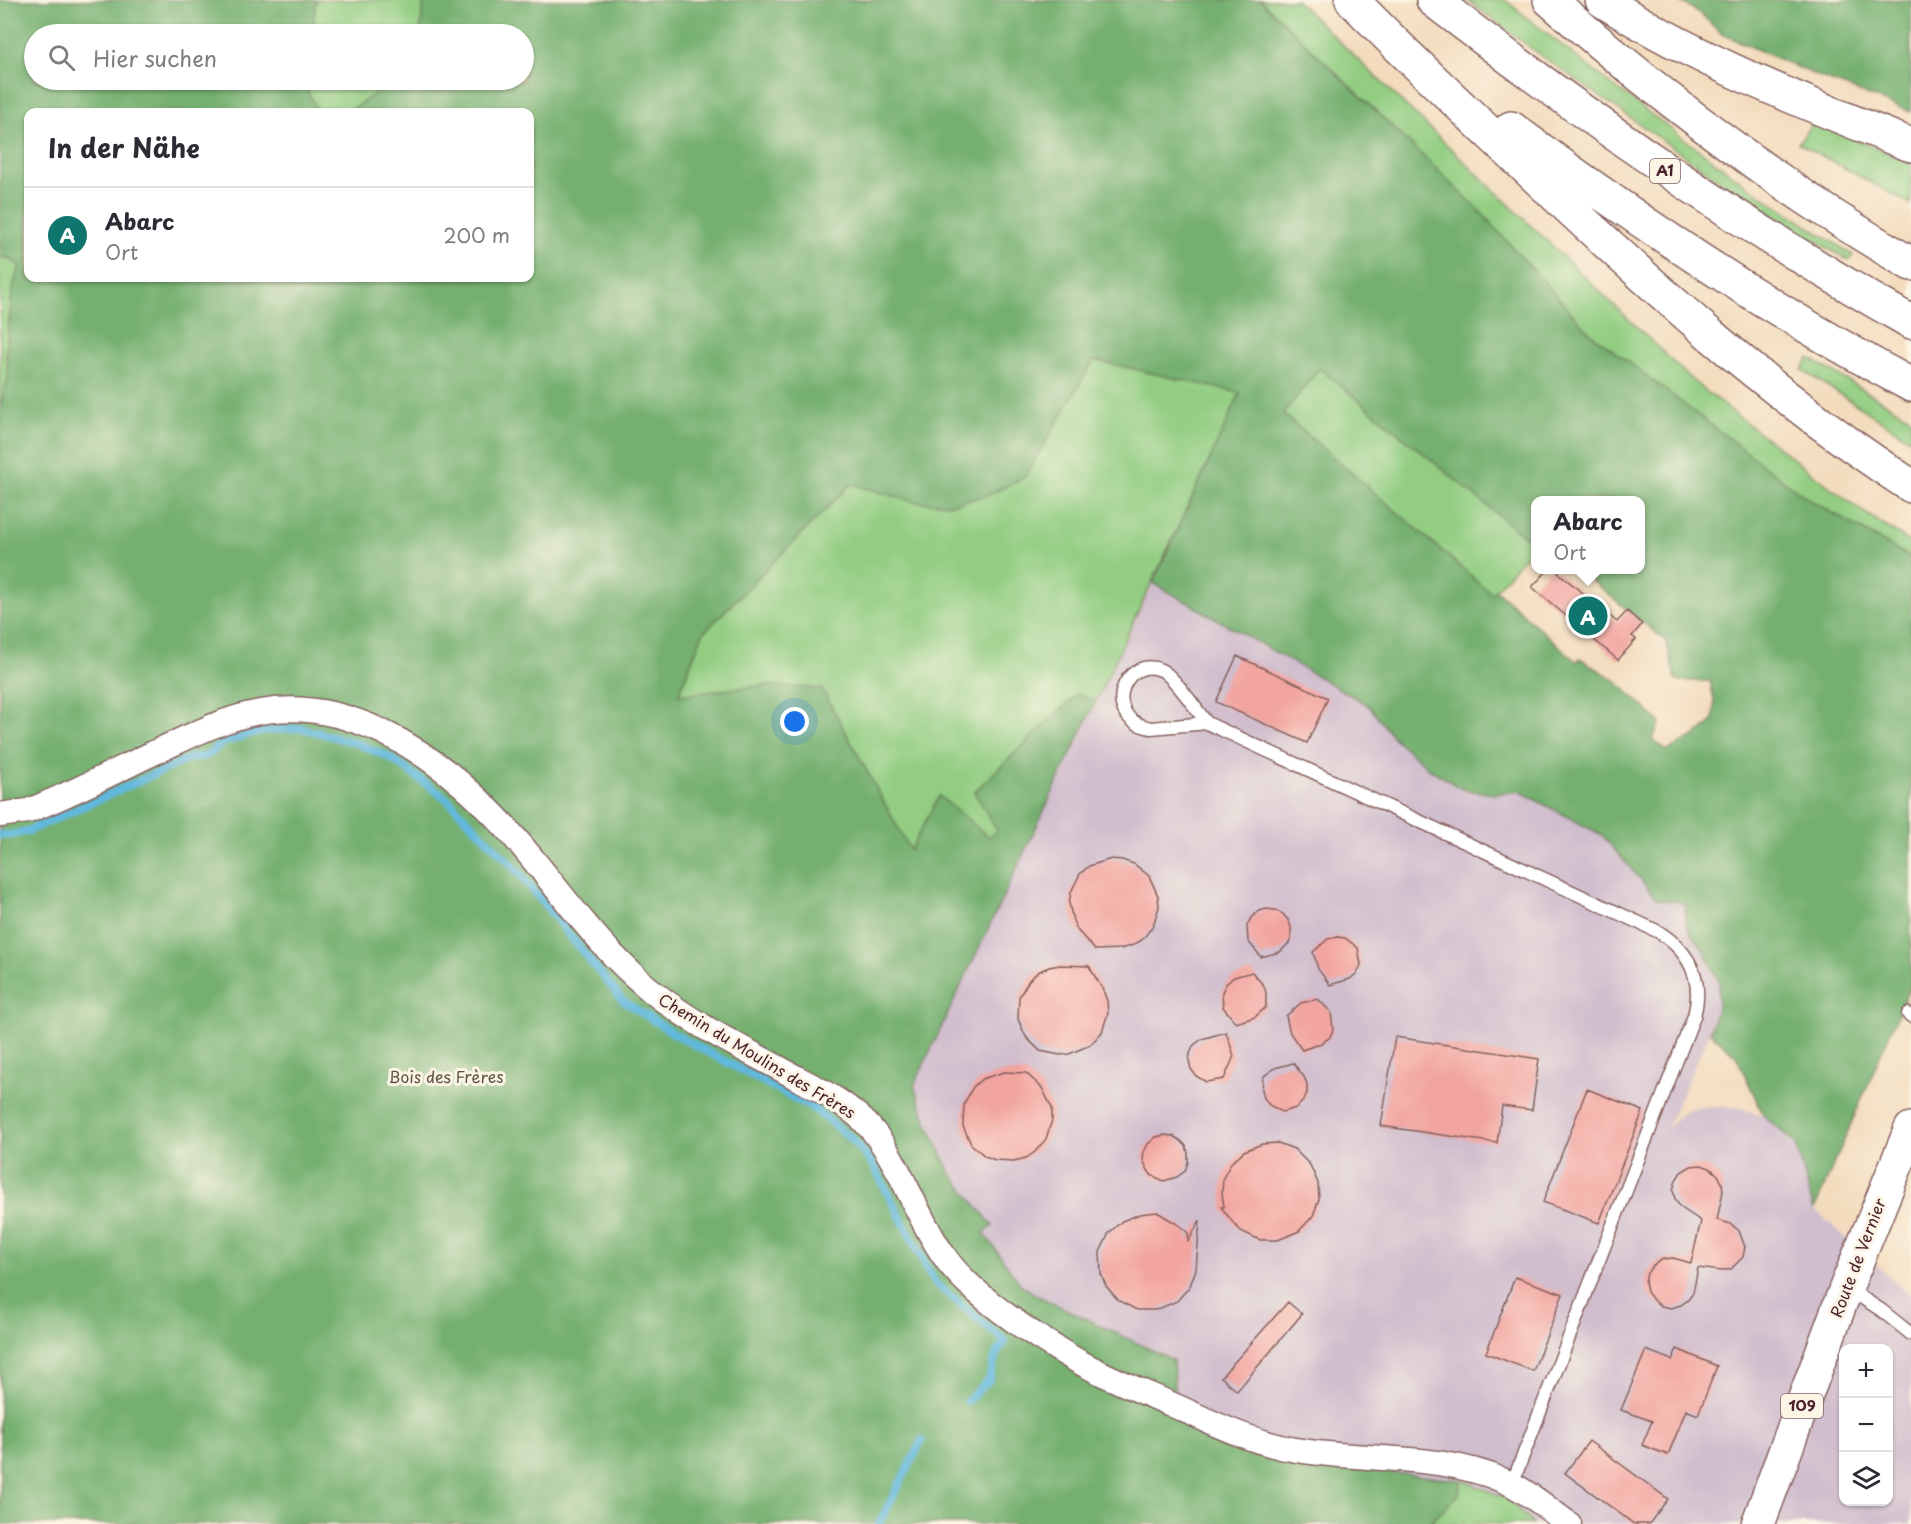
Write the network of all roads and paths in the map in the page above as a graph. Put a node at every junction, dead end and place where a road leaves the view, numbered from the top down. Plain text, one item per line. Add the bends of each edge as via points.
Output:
1 (1352, 0) edge
2 (1433, 0) edge
3 (1550, 0) edge
4 (1602, 0) edge
5 (1385, 33) junction
6 (1911, 145) edge
7 (1911, 264) edge
8 (1911, 322) edge
9 (1911, 386) edge
10 (1911, 486) edge
11 (1207, 723) junction
12 (0, 815) edge
13 (1911, 1129) edge
14 (1846, 1288) junction
15 (1911, 1334) edge
16 (1512, 1484) junction
17 (1569, 1524) edge
18 (1758, 1524) edge

1 - 5 main road
2 - 8 main road, A1 via 1663,169 1787,250
3 - 7 main road via 1726,143
4 - 6 main road via 1758,83
5 - 9 main road via 1656,233 1773,308
5 - 10 main road via 1701,328 1813,418
11 - 11 lane via 1161,670 1148,667 1136,671 1125,682 1121,696 1123,711 1142,726
11 - 16 lane via 1659,932 1680,948 1689,962 1698,990 1694,1016
12 - 16 street, Chemin du Moulins des Frères via 28,811 207,729 260,712 308,710 367,724 413,749 486,806 587,928 651,991 704,1026 850,1108 874,1132 931,1236 959,1276 1066,1354 1151,1396 1267,1444 1298,1451 1433,1461 1485,1473
13 - 14 main road, Route de Vernier / 109
14 - 15 lane
14 - 18 main road, Route de Vernier / 109
16 - 17 street, Chemin du Moulins des Frères

